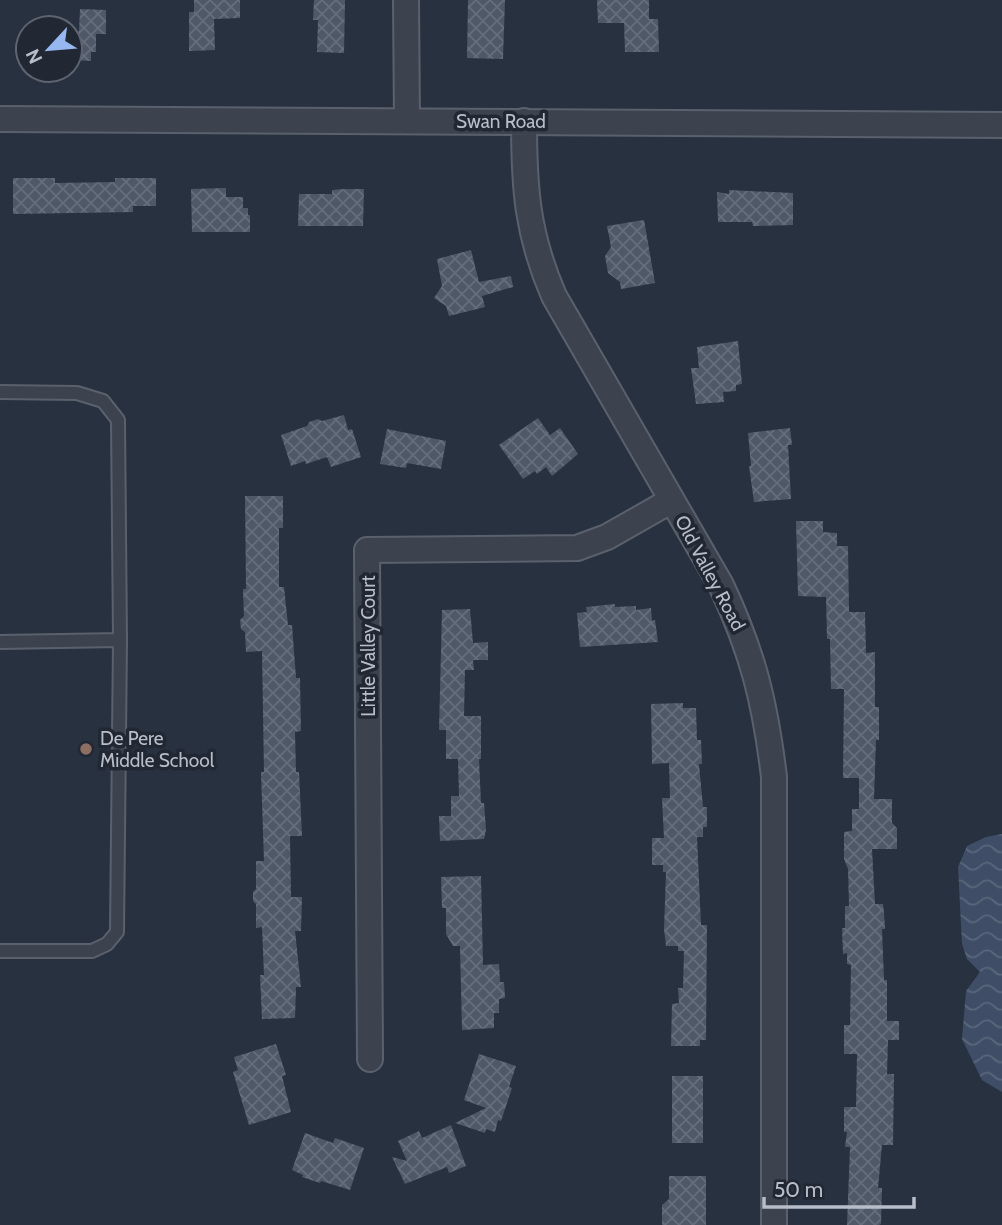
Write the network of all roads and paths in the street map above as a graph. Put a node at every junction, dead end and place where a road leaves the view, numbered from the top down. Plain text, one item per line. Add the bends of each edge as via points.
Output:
1 (406, 0) edge
2 (0, 119) edge
3 (407, 121) junction
4 (524, 121) junction
5 (1002, 125) edge
6 (0, 393) edge
7 (672, 500) junction
8 (120, 640) junction
9 (0, 642) edge
10 (0, 951) edge
11 (370, 1059) dead end
12 (774, 1225) edge

1 - 3 street
2 - 3 street, Swan Road
3 - 4 street, Swan Road
4 - 5 street, Swan Road
4 - 7 street, Old Valley Road via 526,196 542,267 554,296
6 - 8 lane via 77,393 103,401 118,420
7 - 11 street, Little Valley Court via 607,537 577,548 367,550
7 - 12 street, Old Valley Road via 741,629 768,721 774,777
8 - 9 lane
8 - 10 lane via 117,932 107,944 92,951

